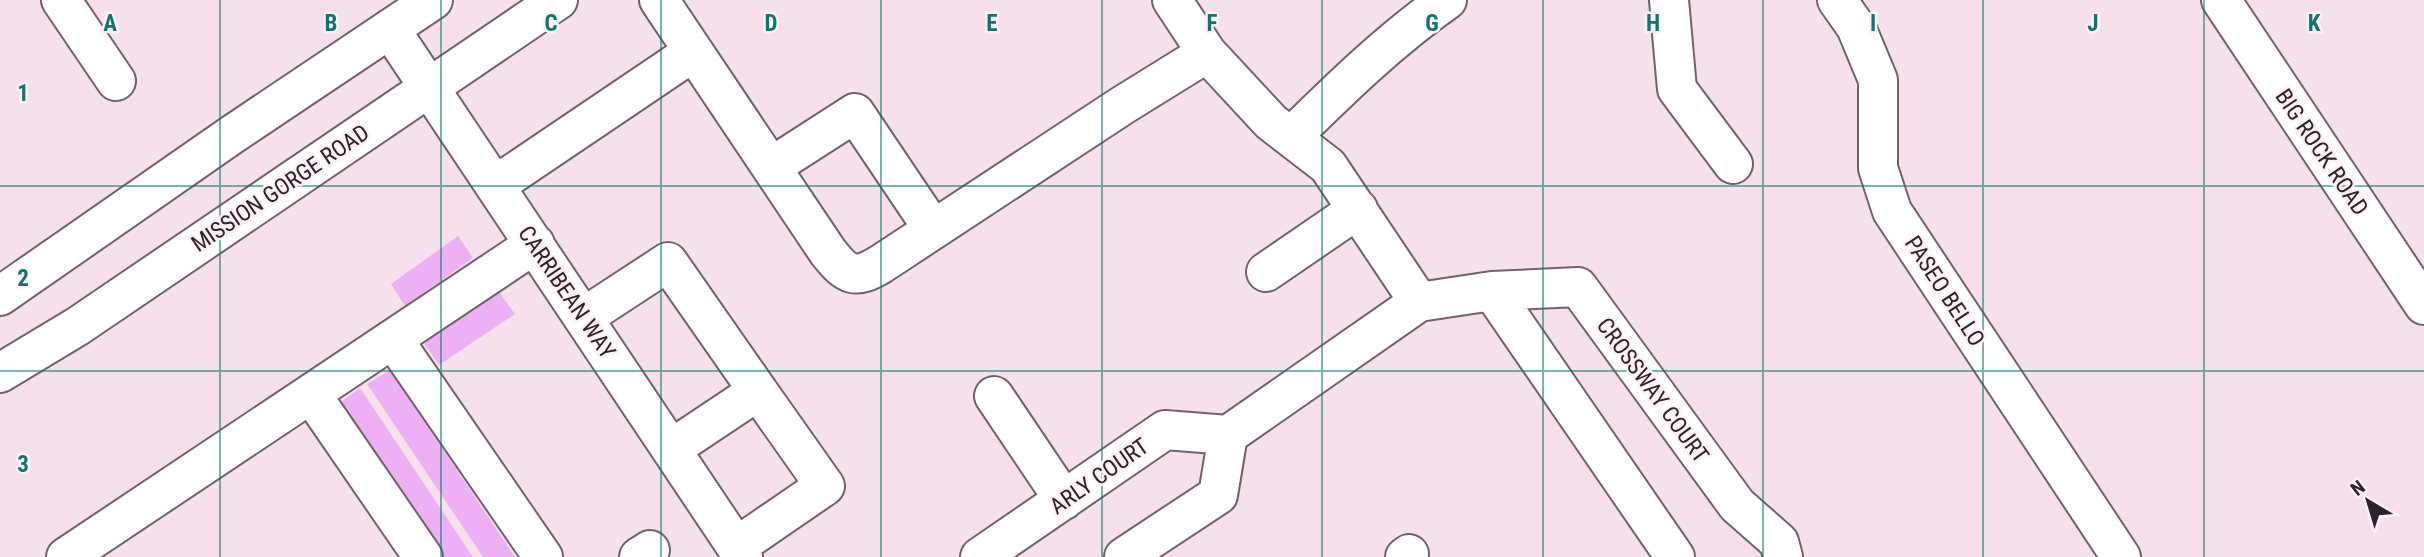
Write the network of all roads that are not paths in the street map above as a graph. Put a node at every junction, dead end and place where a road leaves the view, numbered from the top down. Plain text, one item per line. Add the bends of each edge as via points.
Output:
1 (61, 0) edge
2 (433, 0) edge
3 (558, 0) edge
4 (659, 0) edge
5 (1172, 0) edge
6 (1447, 0) edge
7 (1670, 0) edge
8 (1836, 0) edge
9 (2221, 0) edge
10 (390, 29) junction
11 (694, 52) junction
12 (1207, 53) junction
13 (116, 80) dead end
14 (430, 86) junction
15 (1290, 137) junction
16 (1733, 164) dead end
17 (771, 167) junction
18 (496, 185) junction
19 (1358, 209) junction
20 (933, 229) junction
21 (535, 244) junction
22 (1266, 272) dead end
23 (1505, 291) junction
24 (0, 296) edge
25 (1419, 302) junction
26 (2424, 304) edge
27 (584, 317) junction
28 (393, 339) junction
29 (0, 373) edge
30 (758, 391) junction
31 (311, 394) junction
32 (994, 396) dead end
33 (1228, 435) junction
34 (671, 449) junction
35 (1064, 500) junction
36 (739, 552) edge
37 (66, 557) edge
38 (424, 557) edge
39 (543, 557) edge
40 (980, 557) edge
41 (1124, 557) edge
42 (1675, 557) edge
43 (1783, 557) edge
44 (2121, 557) edge

1 - 13 street
2 - 10 street
3 - 14 street, MISSION GORGE ROAD
4 - 11 street
5 - 12 street
6 - 15 street via 1362,68
7 - 16 street via 1677,89
8 - 44 street, PASEO BELLO via 1856,27 1878,80 1878,168 1892,211
9 - 26 street, BIG ROCK ROAD
10 - 14 street, CARRIBEAN WAY
10 - 24 street
11 - 17 street
11 - 18 street
12 - 15 street
12 - 20 street
14 - 18 street, CARRIBEAN WAY
14 - 29 street, MISSION GORGE ROAD via 78,326
15 - 19 street via 1328,166
17 - 20 street via 844,271 866,273
17 - 20 street via 855,113
18 - 21 street, CARRIBEAN WAY
19 - 22 street
19 - 25 street
21 - 27 street, CARRIBEAN WAY
21 - 28 street
23 - 25 street, CROSSWAY COURT
23 - 42 street
23 - 43 street, CROSSWAY COURT via 1578,287 1737,505 1779,542
25 - 33 street
27 - 30 street via 668,262
27 - 34 street, CARRIBEAN WAY
28 - 31 street
28 - 39 street
30 - 34 street
30 - 36 street via 825,486
31 - 37 street
31 - 38 street
32 - 35 street
33 - 35 street, ARLY COURT via 1165,430
33 - 41 street via 1217,495
34 - 36 street, CARRIBEAN WAY
35 - 40 street, ARLY COURT

